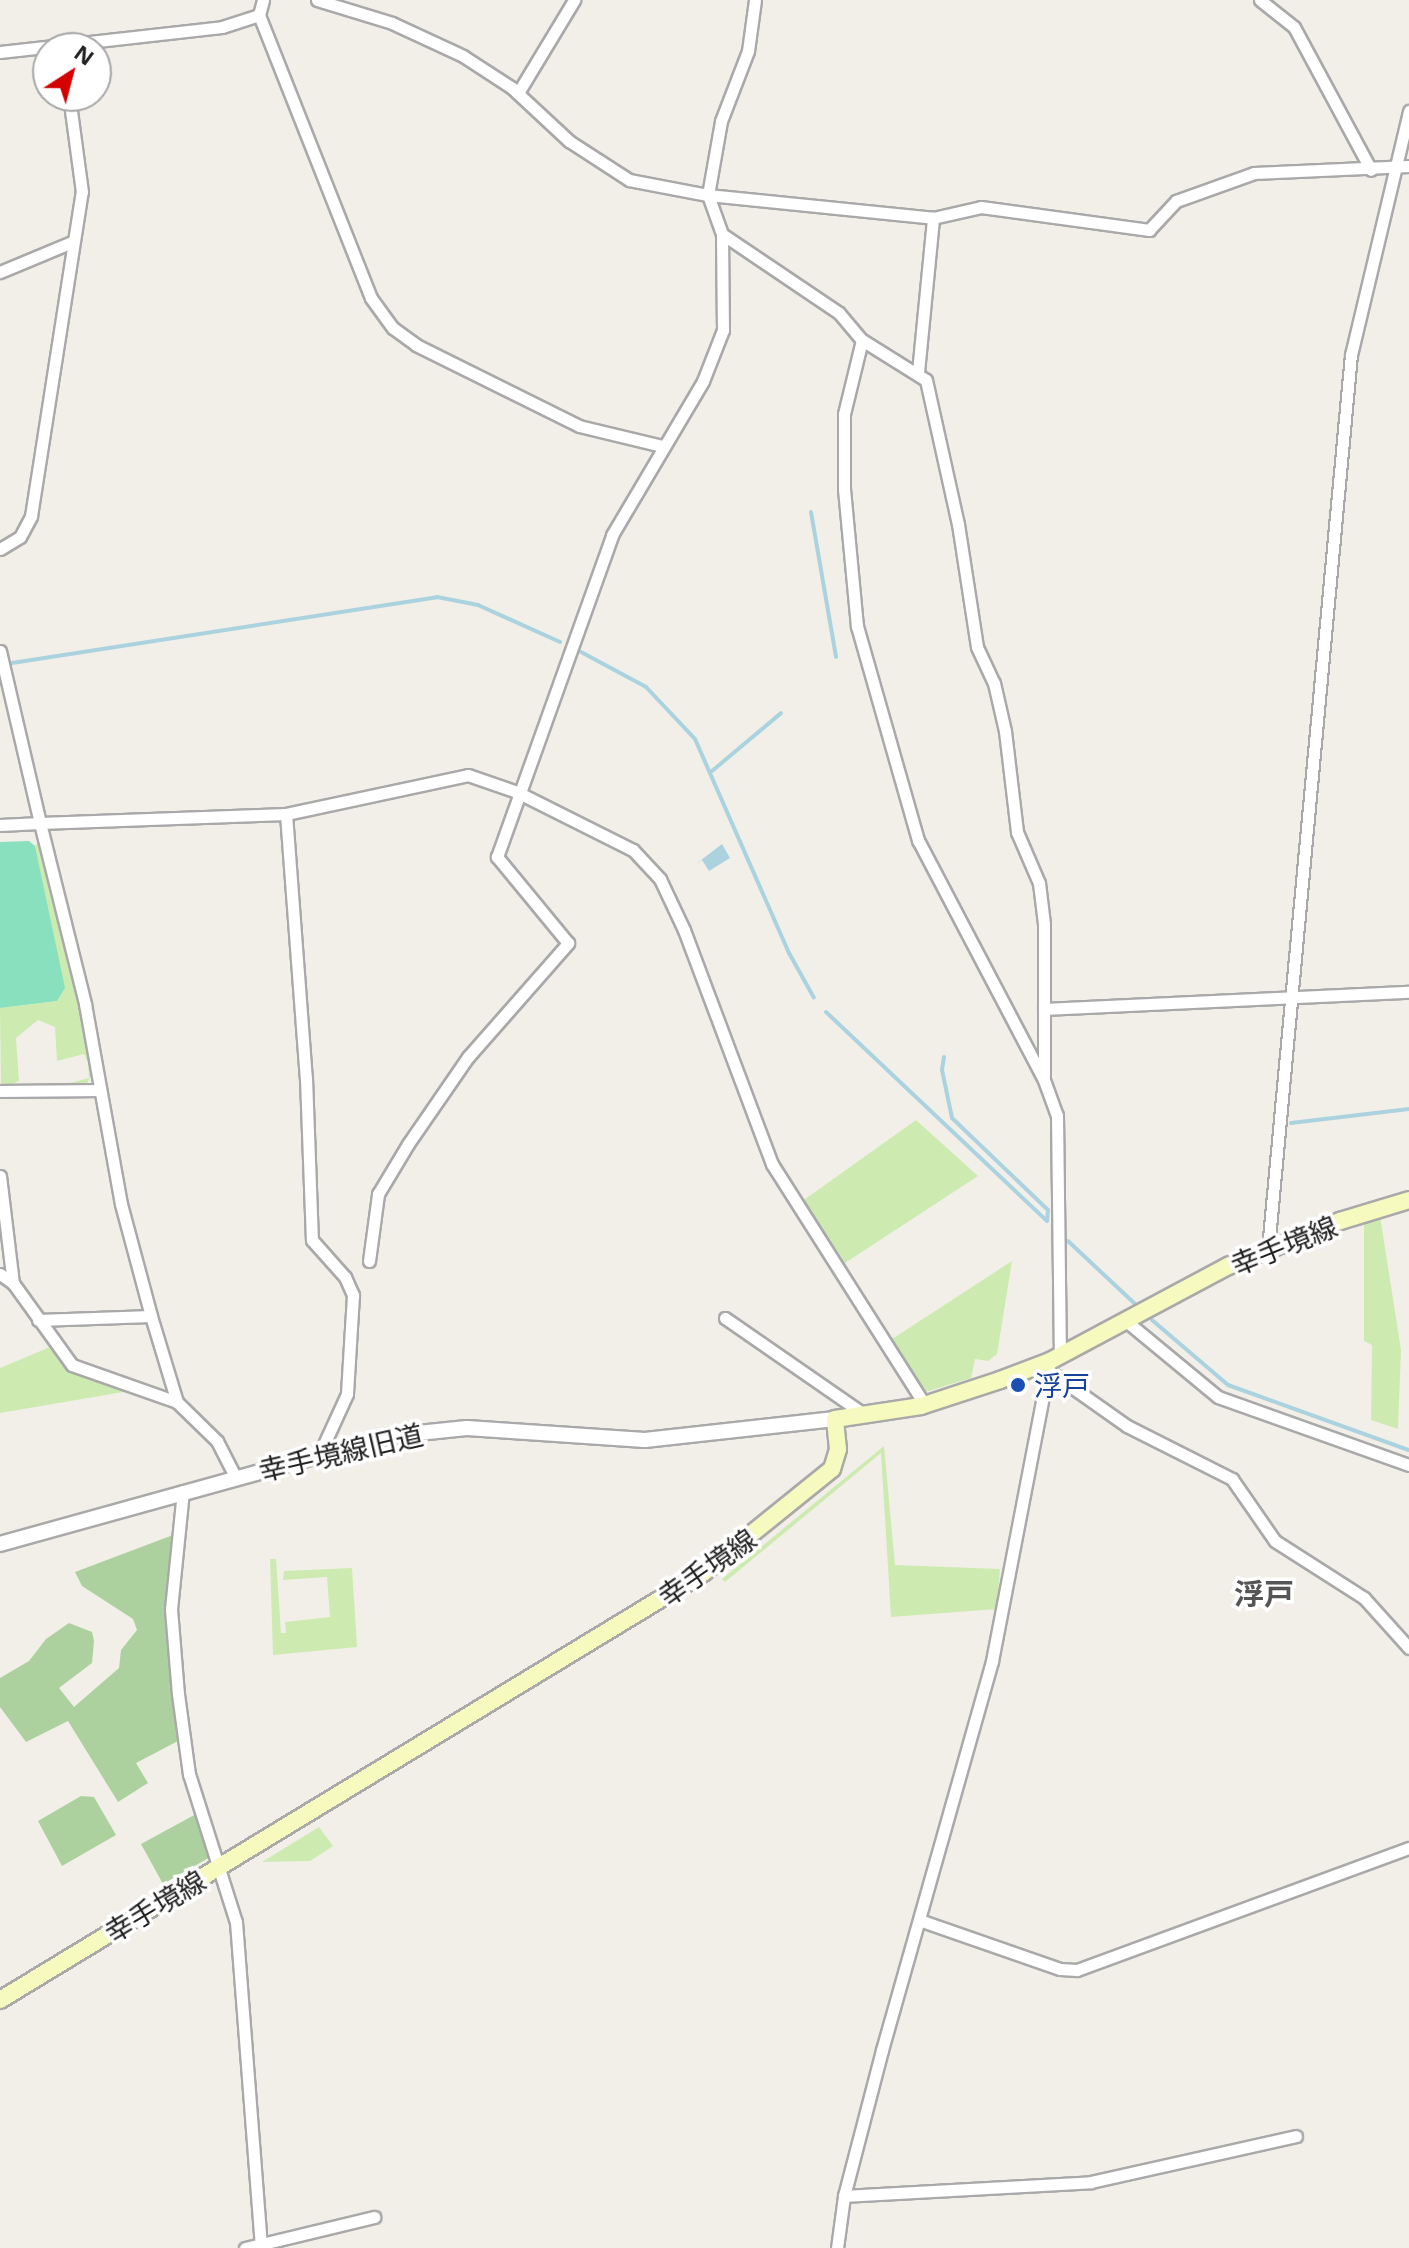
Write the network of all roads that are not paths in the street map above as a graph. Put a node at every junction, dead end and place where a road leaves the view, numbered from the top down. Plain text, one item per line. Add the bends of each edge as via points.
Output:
1 (263, 0) edge
2 (317, 0) edge
3 (574, 0) edge
4 (755, 0) edge
5 (1260, 0) edge
6 (259, 15) junction
7 (112, 40) edge
8 (32, 49) edge
9 (0, 52) edge
10 (518, 93) junction
11 (1409, 111) edge
12 (71, 112) edge
13 (1409, 166) edge
14 (1395, 167) junction
15 (1371, 170) junction
16 (708, 195) junction
17 (933, 218) junction
18 (722, 234) junction
19 (72, 242) junction
20 (0, 272) edge
21 (862, 340) junction
22 (918, 372) junction
23 (662, 446) junction
24 (0, 549) edge
25 (0, 651) edge
26 (517, 792) junction
27 (286, 814) junction
28 (40, 823) junction
29 (0, 825) edge
30 (1409, 992) edge
31 (1292, 998) junction
32 (1044, 1009) junction
33 (1044, 1080) junction
34 (98, 1090) junction
35 (0, 1091) edge
36 (0, 1176) edge
37 (1409, 1200) edge
38 (1268, 1249) junction
39 (369, 1261) dead end
40 (0, 1274) edge
41 (13, 1283) junction
42 (151, 1316) junction
43 (725, 1318) dead end
44 (38, 1320) junction
45 (1126, 1321) junction
46 (1053, 1363) junction
47 (177, 1402) junction
48 (925, 1405) junction
49 (865, 1415) junction
50 (835, 1419) junction
51 (320, 1453) junction
52 (1409, 1465) edge
53 (235, 1476) junction
54 (183, 1491) junction
55 (0, 1544) edge
56 (1409, 1648) edge
57 (1409, 1848) edge
58 (220, 1867) junction
59 (922, 1921) junction
60 (0, 2000) edge
61 (1296, 2136) dead end
62 (844, 2196) junction
63 (374, 2217) dead end
64 (261, 2244) junction
65 (245, 2248) edge
66 (837, 2248) edge

1 - 6 street
2 - 10 street via 392,23 463,56
3 - 10 street
4 - 16 street via 748,51 721,121
5 - 15 street via 1294,27
6 - 7 street via 222,27
6 - 23 street via 371,298 393,328 416,345 579,426
8 - 9 street
10 - 16 street via 569,141 629,180
11 - 14 street
12 - 19 street via 82,192
13 - 14 street
14 - 15 street
14 - 31 street via 1351,355
15 - 17 street via 1254,173 1176,201 1149,230 981,207
16 - 17 street
16 - 18 street
17 - 22 street
18 - 21 street via 839,313
18 - 23 street via 723,330 703,381
19 - 20 street
19 - 24 street via 31,516 20,537
21 - 22 street
21 - 33 street via 844,414 844,489 857,626 918,840
22 - 32 street via 926,380 958,524 977,647 994,683 1005,731 1017,832 1039,883
23 - 26 street via 612,535
25 - 28 street
26 - 27 street via 468,775
26 - 39 street via 497,857 568,943 468,1057 408,1144 378,1194
26 - 48 street via 633,850 660,879 772,1164
27 - 28 street
27 - 51 street via 312,1240 345,1277 353,1295 347,1394
28 - 29 street
28 - 34 street via 85,1004
30 - 31 street
31 - 32 street
31 - 38 street
32 - 33 street
33 - 46 street via 1057,1115
34 - 35 street
34 - 42 street
36 - 41 street
37 - 38 main road, 幸手境線
38 - 45 main road, 幸手境線
40 - 41 street
41 - 44 street
42 - 44 street
42 - 47 street
43 - 49 street
44 - 47 street via 72,1365
45 - 46 main road, 幸手境線
45 - 52 street via 1218,1397
46 - 48 main road, 幸手境線
46 - 56 street via 1127,1426 1232,1479 1275,1541 1364,1598
46 - 59 street via 992,1661
47 - 53 street via 217,1441
48 - 49 main road, 幸手境線
49 - 50 main road, 幸手境線
50 - 51 street, 幸手境線旧道 via 645,1440 467,1428 389,1436
50 - 58 main road, 幸手境線 via 838,1449 832,1469 742,1546
51 - 53 street, 幸手境線旧道
53 - 54 street, 幸手境線旧道
54 - 55 street, 幸手境線旧道
54 - 58 street via 171,1609 178,1694 189,1774
57 - 59 street via 1077,1970 1060,1969
58 - 60 main road, 幸手境線
58 - 64 street via 236,1922 245,1991
59 - 62 street
61 - 62 street via 1091,2182
62 - 66 street
63 - 64 street
64 - 65 street

